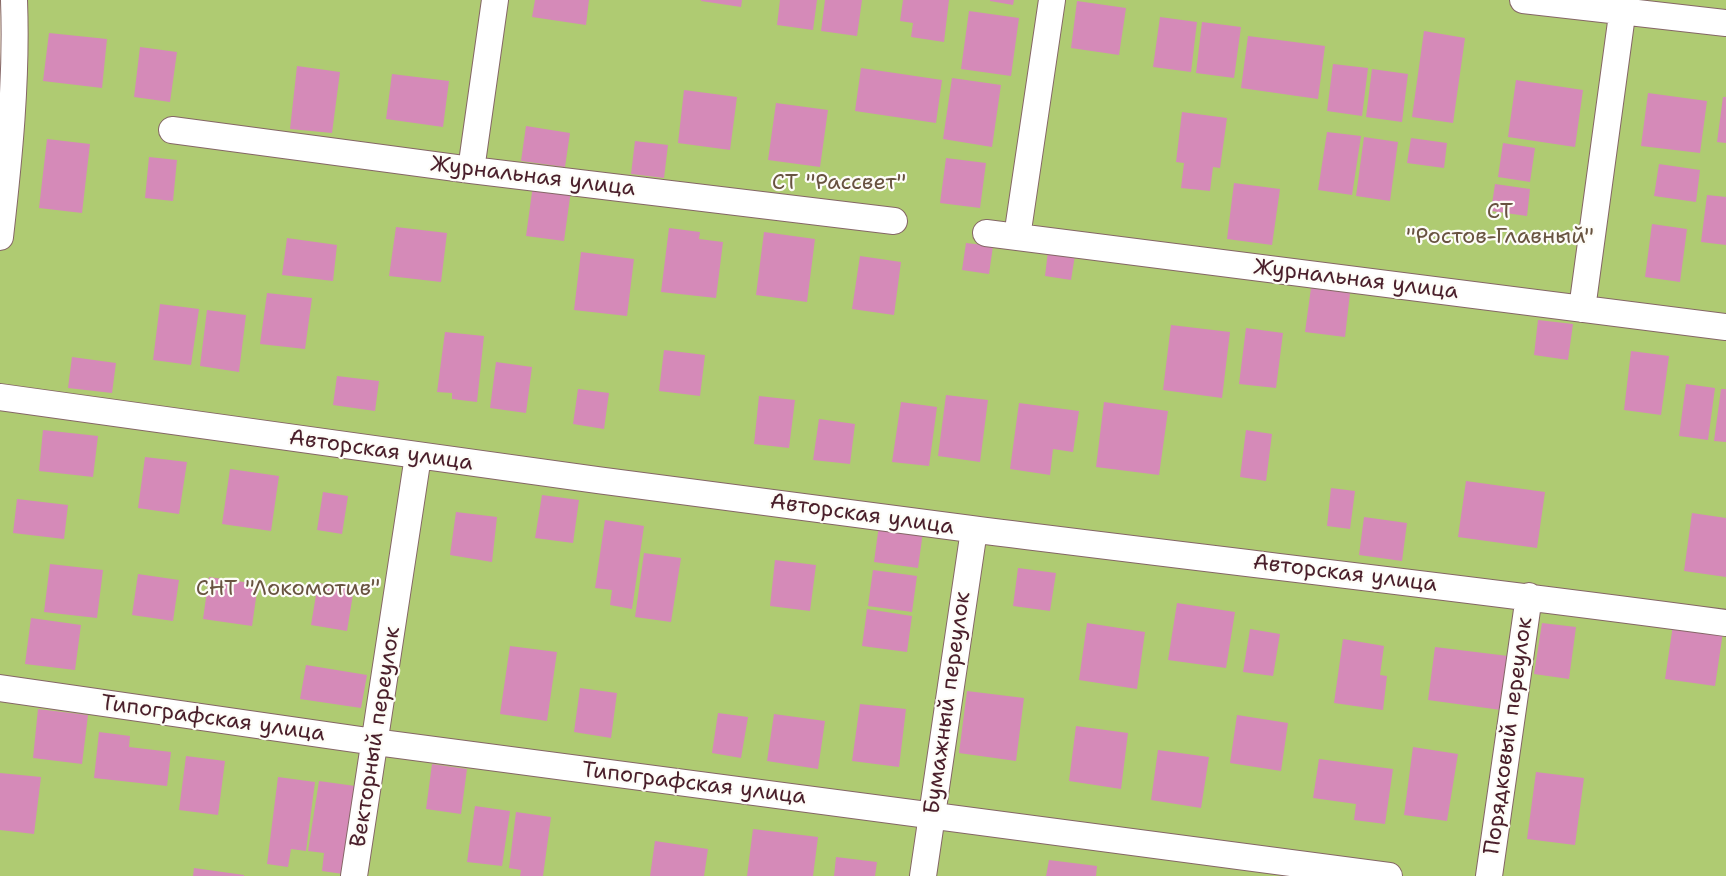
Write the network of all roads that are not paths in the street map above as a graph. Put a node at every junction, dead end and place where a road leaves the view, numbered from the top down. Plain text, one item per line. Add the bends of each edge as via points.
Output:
1 (14, 0) edge
2 (495, 0) edge
3 (1052, 0) edge
4 (1523, 0) edge
5 (1623, 5) edge
6 (1726, 23) edge
7 (172, 130) dead end
8 (471, 170) junction
9 (894, 220) dead end
10 (986, 233) dead end
11 (0, 237) edge
12 (1017, 237) junction
13 (1582, 309) junction
14 (1726, 327) edge
15 (0, 397) edge
16 (418, 456) junction
17 (974, 530) junction
18 (1529, 596) junction
19 (1726, 623) edge
20 (0, 688) edge
21 (375, 742) junction
22 (932, 815) junction
23 (354, 876) edge
24 (923, 876) edge
25 (1389, 876) edge
26 (1489, 876) edge

1 - 11 street via 13,103
2 - 8 street
3 - 12 street
4 - 5 street
5 - 6 street
5 - 13 street
7 - 8 street, Журнальная улица
8 - 9 street, Журнальная улица
10 - 12 street, Журнальная улица
12 - 13 street, Журнальная улица
13 - 14 street, Журнальная улица
15 - 16 street, Авторская улица
16 - 17 street, Авторская улица
16 - 21 street, Векторный переулок
17 - 18 street, Авторская улица
17 - 22 street, Бумажный переулок
18 - 19 street, Авторская улица
18 - 26 street, Порядковый переулок
20 - 21 street, Типографская улица
21 - 22 street, Типографская улица
21 - 23 street, Векторный переулок
22 - 24 street, Бумажный переулок
22 - 25 street, Типографская улица

